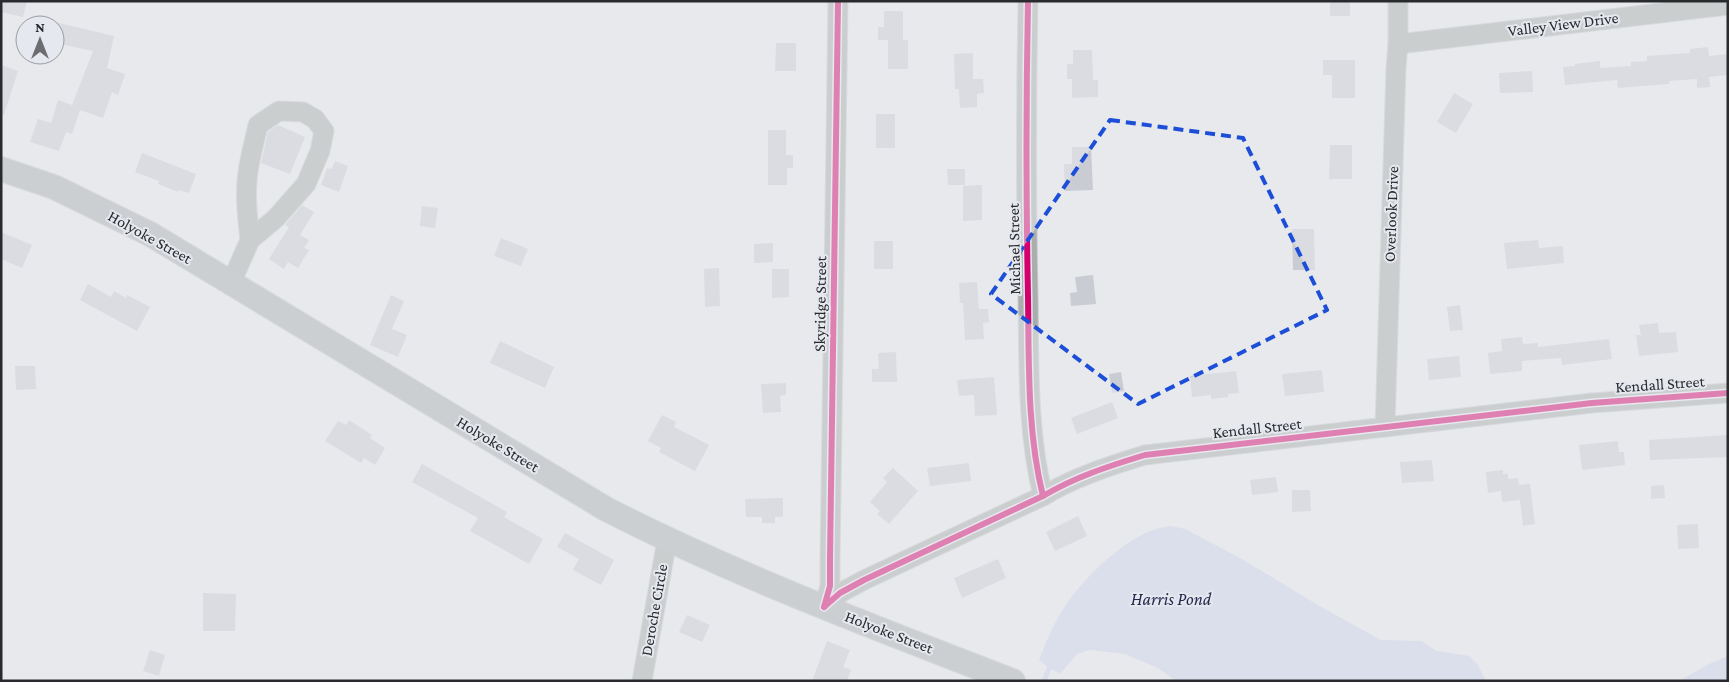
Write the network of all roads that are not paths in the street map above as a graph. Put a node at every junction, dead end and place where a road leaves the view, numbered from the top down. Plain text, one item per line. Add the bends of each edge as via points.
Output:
1 (838, 1) edge
2 (1028, 1) edge
3 (1398, 1) edge
4 (1728, 5) edge
5 (1398, 44) junction
6 (1, 170) edge
7 (250, 240) junction
8 (231, 283) junction
9 (1728, 393) edge
10 (1384, 427) junction
11 (1043, 496) junction
12 (667, 540) junction
13 (824, 608) junction
14 (642, 681) edge
15 (1013, 681) edge

1 - 13 street, Skyridge Street via 830,586
2 - 11 street, Michael Street via 1028,314 1035,460
3 - 5 street, Overlook Drive
4 - 5 street, Valley View Drive
5 - 10 street, Overlook Drive
6 - 8 main road, Holyoke Street via 54,187 142,230
7 - 7 street via 276,218 306,184 320,151 324,131 315,119 303,112 279,111 258,125 246,183
7 - 8 street
8 - 12 main road, Holyoke Street via 606,509
9 - 10 street, Kendall Street via 1592,402
10 - 11 street, Kendall Street via 1145,455 1068,481
11 - 13 street, Kendall Street via 840,592
12 - 13 main road, Holyoke Street
12 - 14 street, Deroche Circle
13 - 15 main road, Holyoke Street

